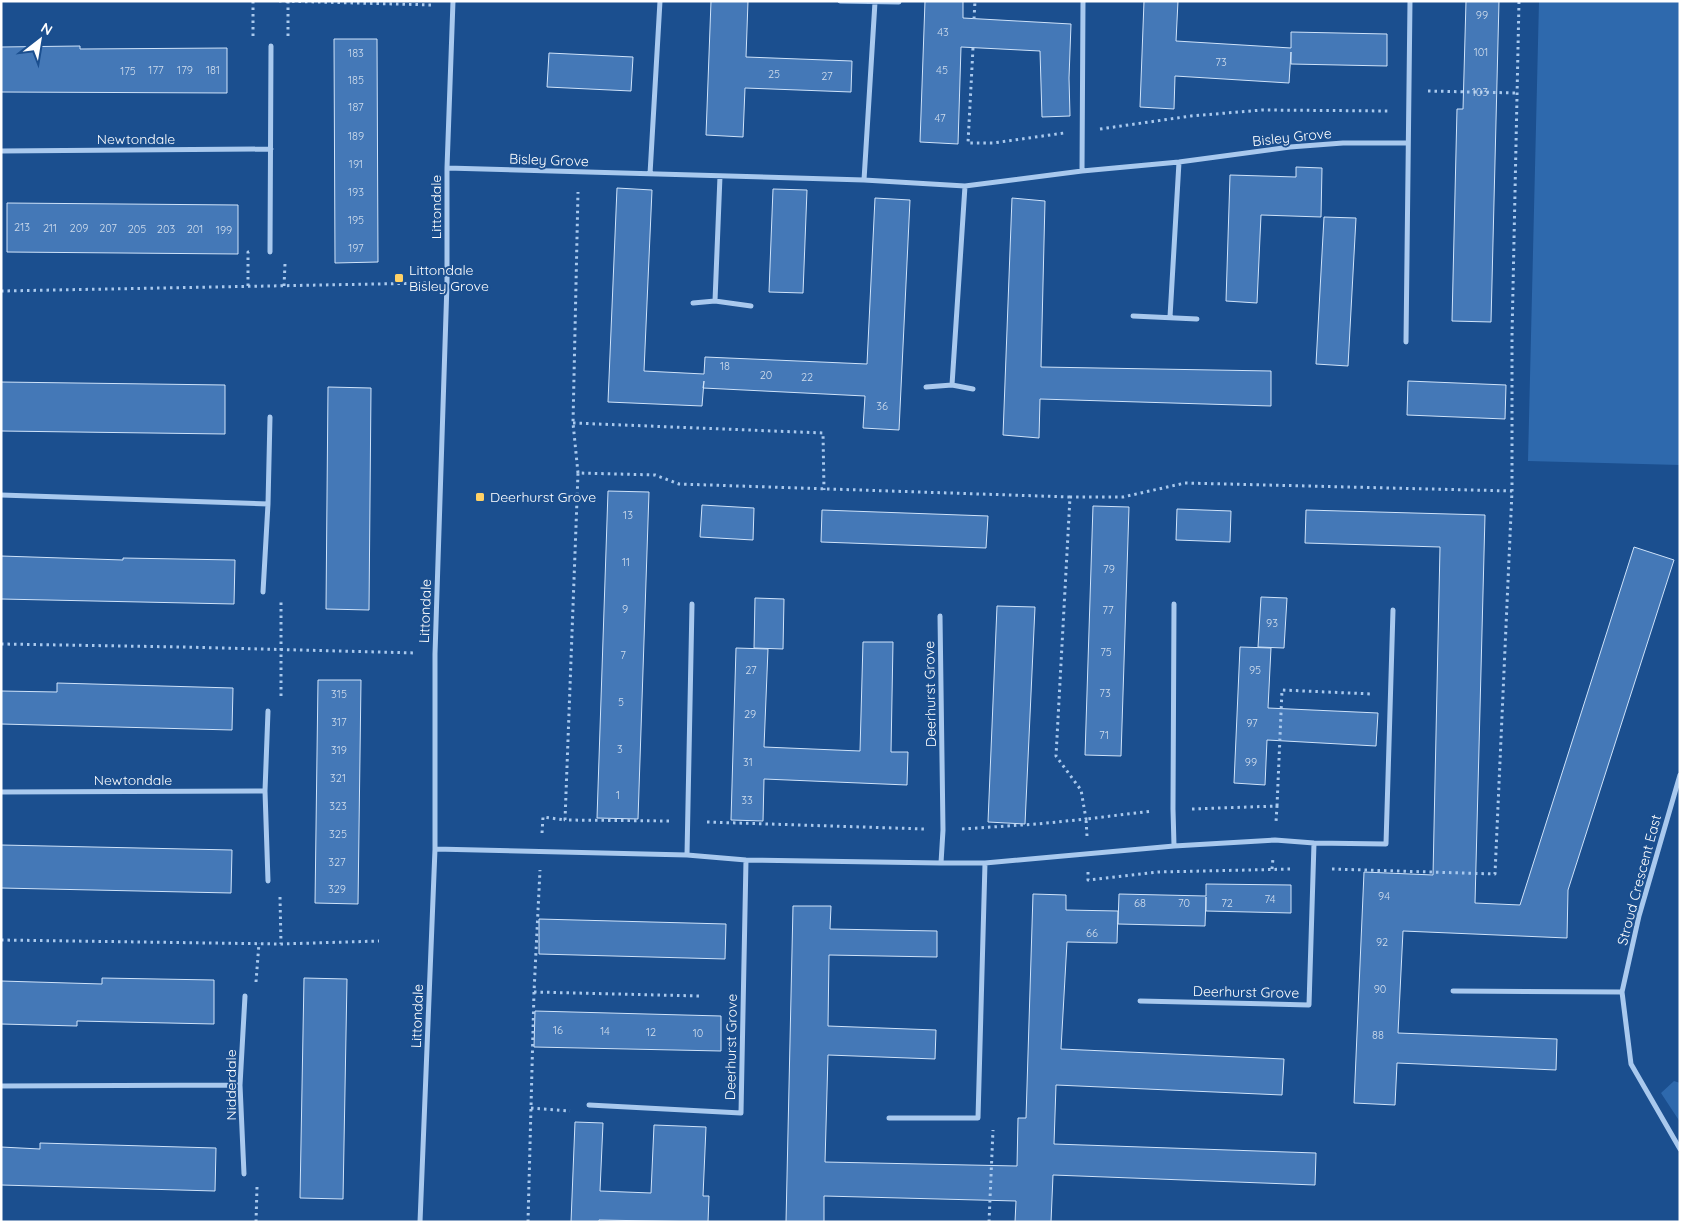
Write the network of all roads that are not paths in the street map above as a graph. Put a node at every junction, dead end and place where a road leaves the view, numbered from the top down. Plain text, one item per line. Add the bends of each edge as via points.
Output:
1 (660, 1) edge
2 (840, 1) edge
3 (1083, 1) edge
4 (1410, 1) edge
5 (875, 2) edge
6 (899, 2) edge
7 (453, 4) edge
8 (271, 46) dead end
9 (1408, 143) junction
10 (271, 149) junction
11 (1, 152) edge
12 (1179, 162) junction
13 (447, 168) junction
14 (1082, 171) junction
15 (650, 174) junction
16 (720, 176) junction
17 (864, 180) junction
18 (965, 186) junction
19 (270, 252) dead end
20 (715, 301) junction
21 (693, 303) dead end
22 (750, 306) dead end
23 (1132, 316) dead end
24 (1170, 318) junction
25 (1197, 320) dead end
26 (1406, 342) dead end
27 (952, 385) junction
28 (926, 387) dead end
29 (973, 389) dead end
30 (270, 417) dead end
31 (1, 496) edge
32 (268, 504) junction
33 (263, 592) road end
34 (692, 604) dead end
35 (1174, 604) dead end
36 (1393, 610) dead end
37 (940, 616) dead end
38 (268, 711) road end
39 (1680, 775) edge
40 (266, 791) junction
41 (1, 792) edge
42 (1314, 843) junction
43 (1174, 846) junction
44 (435, 849) junction
45 (687, 855) junction
46 (746, 860) junction
47 (986, 862) junction
48 (941, 863) junction
49 (268, 880) road end
50 (1453, 991) dead end
51 (1622, 992) junction
52 (245, 996) road end
53 (1140, 1001) dead end
54 (1, 1086) edge
55 (240, 1086) junction
56 (589, 1104) road end
57 (889, 1118) dead end
58 (1680, 1149) edge
59 (244, 1174) road end
60 (420, 1222) edge

1 - 15 street
2 - 5 street
3 - 14 street
4 - 9 street
5 - 6 street
5 - 17 street
7 - 13 street, Littondale
8 - 10 street
9 - 12 street, Bisley Grove via 1325,144
9 - 26 street
10 - 11 street, Newtondale
10 - 19 street
12 - 14 street, Bisley Grove
12 - 24 street
13 - 15 street, Bisley Grove
13 - 44 street, Littondale via 447,283 435,654
14 - 18 street, Bisley Grove
15 - 16 street, Bisley Grove
16 - 17 street, Bisley Grove
16 - 20 street
17 - 18 street, Bisley Grove
18 - 27 street
20 - 21 street
20 - 22 street
23 - 24 street
24 - 25 street
27 - 28 street
27 - 29 street
30 - 32 street
31 - 32 street
32 - 33 street
34 - 45 street
35 - 43 street
36 - 42 street via 1386,844
37 - 48 street, Deerhurst Grove
38 - 40 street
39 - 51 street, Stroud Crescent East via 1639,916
40 - 41 street, Newtondale
40 - 49 street
42 - 43 street via 1275,840
42 - 53 street, Deerhurst Grove via 1309,1005
43 - 47 street
44 - 45 street
44 - 60 street, Littondale
45 - 46 street
46 - 48 street
46 - 56 street, Deerhurst Grove via 741,1113
47 - 48 street
47 - 57 street via 978,1118
50 - 51 street
51 - 58 street, Stroud Crescent East via 1631,1064
52 - 55 street, Nidderdale
54 - 55 street
55 - 59 street, Nidderdale

